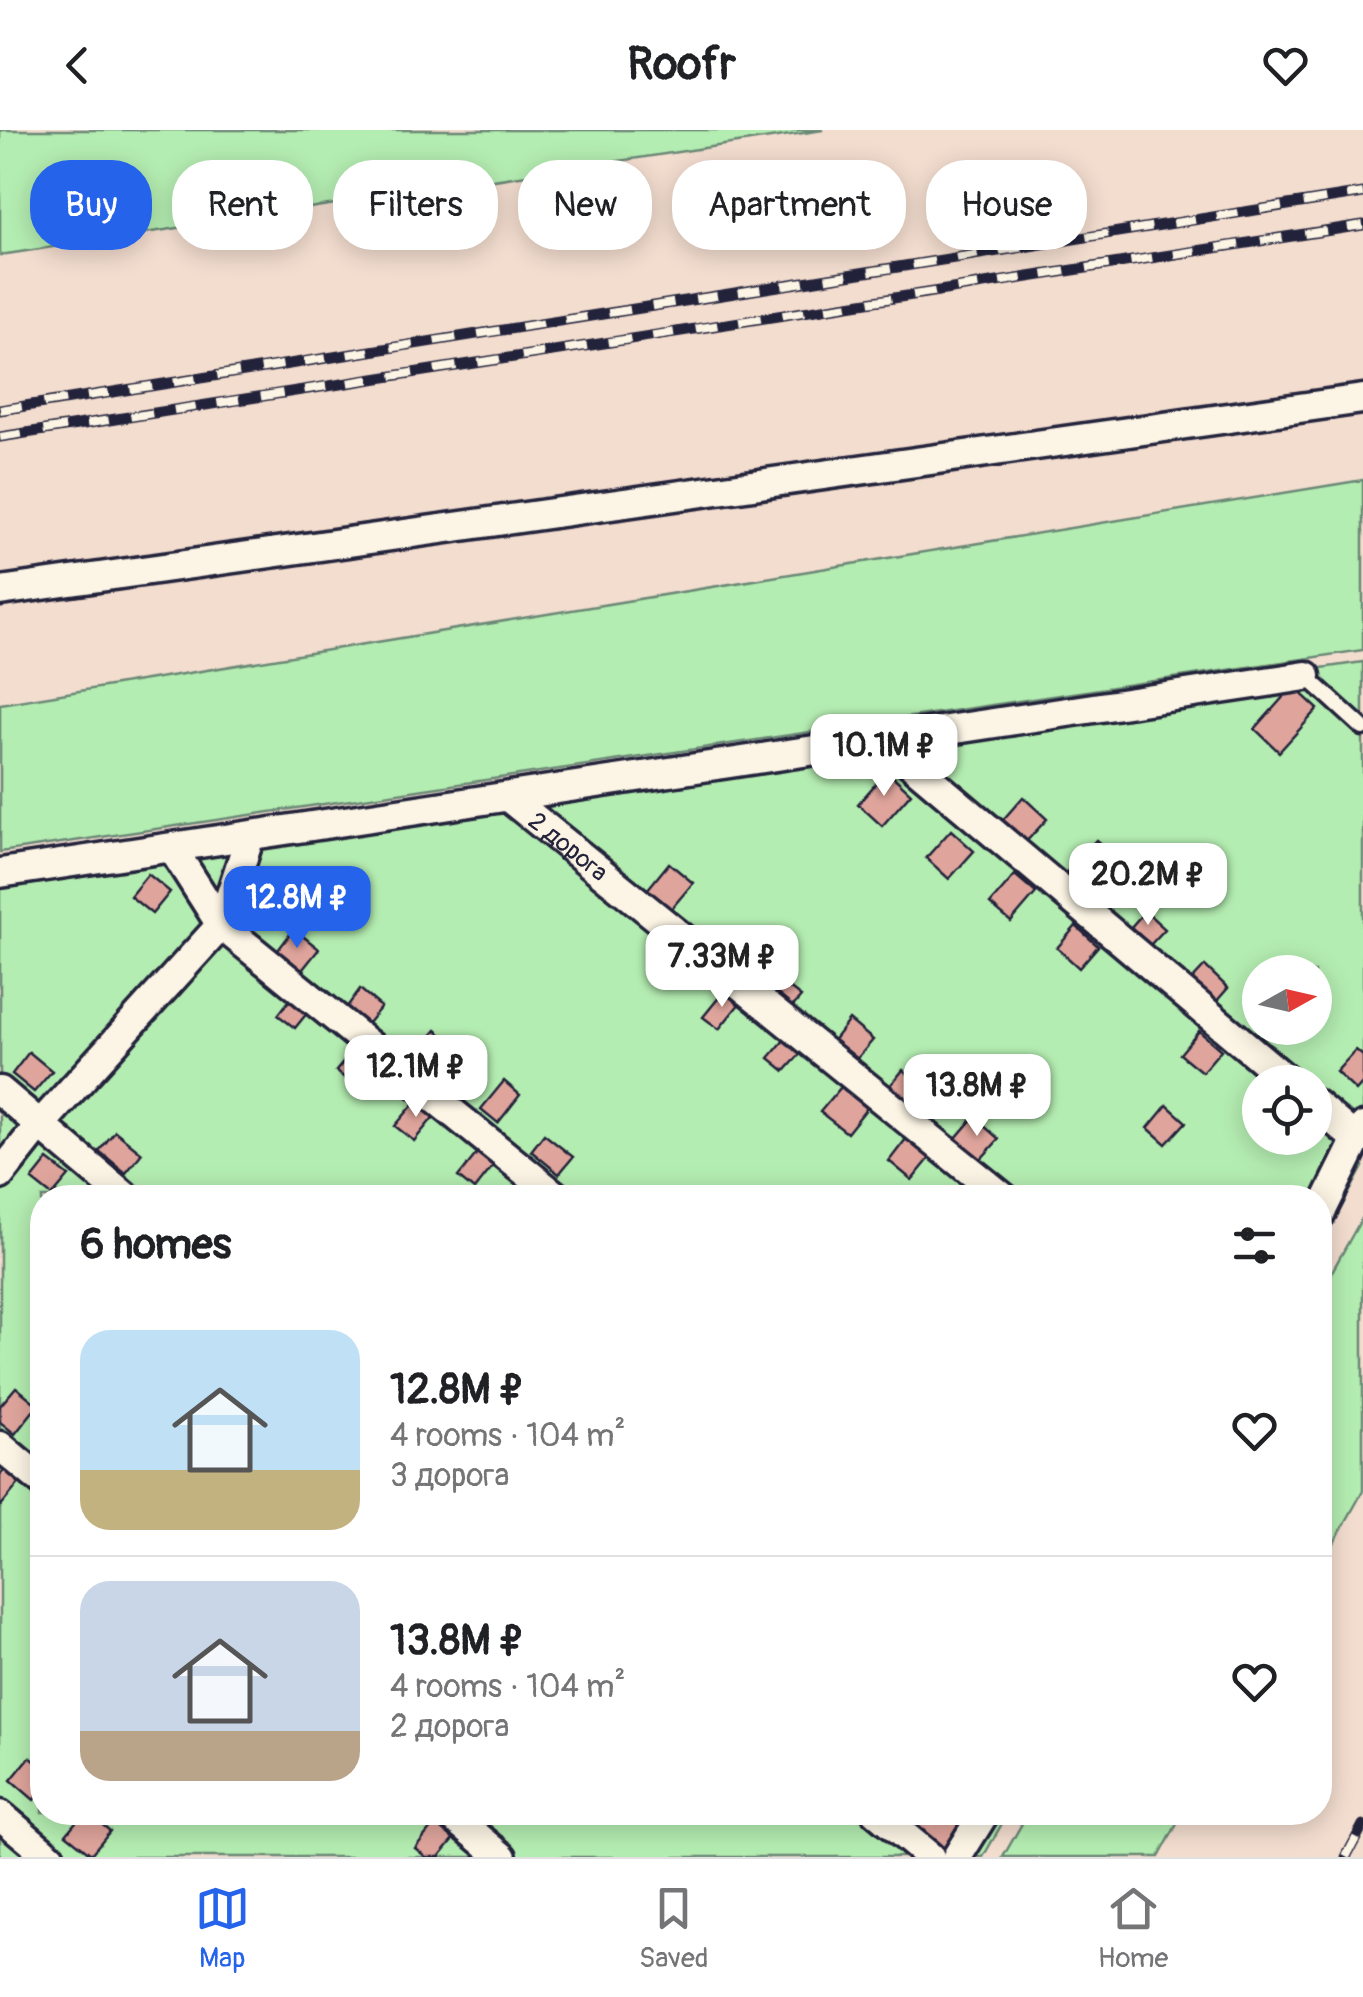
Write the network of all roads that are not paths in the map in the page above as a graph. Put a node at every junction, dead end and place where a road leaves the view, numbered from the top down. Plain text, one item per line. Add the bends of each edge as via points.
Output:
1 (1363, 399) edge
2 (0, 591) edge
3 (1306, 676) joint
4 (1363, 728) edge
5 (884, 740) junction
6 (508, 797) junction
7 (250, 836) junction
8 (172, 848) junction
9 (0, 874) edge
10 (222, 925) junction
11 (1269, 1065) edge
12 (0, 1091) edge
13 (1332, 1115) edge
14 (39, 1126) junction
15 (1360, 1133) edge
16 (0, 1175) edge
17 (110, 1185) edge
18 (542, 1185) edge
19 (988, 1185) edge
20 (1332, 1190) edge
21 (0, 1446) edge
22 (30, 1471) edge
23 (0, 1815) edge
24 (464, 1825) edge
25 (892, 1825) edge
26 (977, 1825) edge
27 (50, 1857) edge
28 (502, 1857) edge
29 (930, 1857) edge
30 (957, 1857) edge

1 - 2 street
3 - 4 lane
3 - 5 street
5 - 6 street
5 - 11 street
6 - 7 street
6 - 19 street, 2 дорога
7 - 8 street
7 - 10 street
8 - 9 street
8 - 10 street
10 - 14 street
10 - 18 street
12 - 14 street
13 - 15 street
14 - 16 street
14 - 17 street
15 - 20 street
21 - 22 street
23 - 27 street
24 - 28 street
25 - 29 street
26 - 30 street

